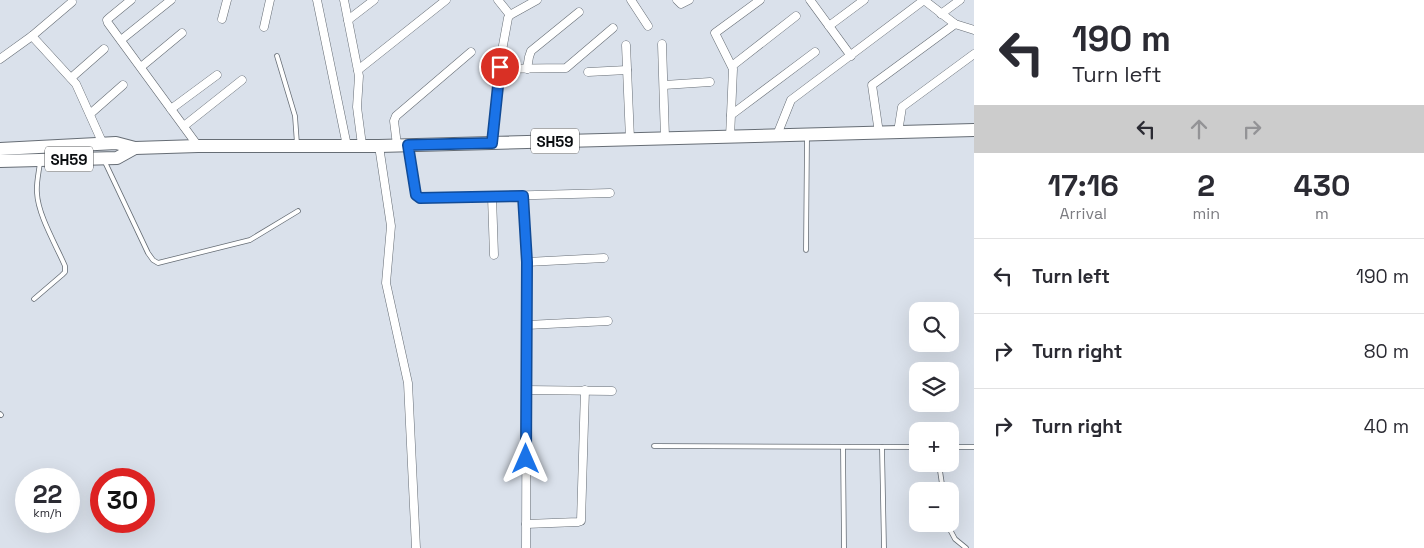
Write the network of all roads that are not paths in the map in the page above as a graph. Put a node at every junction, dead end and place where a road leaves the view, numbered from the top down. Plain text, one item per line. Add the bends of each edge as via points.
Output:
1 (132, 0) edge
2 (171, 0) edge
3 (227, 0) edge
4 (270, 0) edge
5 (317, 0) edge
6 (344, 0) edge
7 (374, 0) edge
8 (446, 0) edge
9 (498, 0) edge
10 (537, 0) edge
11 (630, 0) edge
12 (677, 0) edge
13 (689, 0) edge
14 (760, 0) edge
15 (810, 0) edge
16 (864, 0) edge
17 (924, 0) edge
18 (960, 0) edge
19 (72, 2) dead end
20 (579, 12) dead end
21 (941, 14) junction
22 (510, 15) junction
23 (796, 16) dead end
24 (222, 19) dead end
25 (348, 20) junction
26 (955, 24) junction
27 (648, 26) dead end
28 (829, 26) junction
29 (264, 27) dead end
30 (613, 28) dead end
31 (974, 30) edge
32 (182, 33) dead end
33 (32, 36) junction
34 (121, 40) junction
35 (662, 44) dead end
36 (626, 45) dead end
37 (104, 49) dead end
38 (471, 52) dead end
39 (815, 52) dead end
40 (974, 54) edge
41 (277, 56) dead end
42 (851, 56) junction
43 (0, 59) edge
44 (732, 66) junction
45 (141, 67) junction
46 (499, 69) junction
47 (527, 69) junction
48 (358, 70) junction
49 (627, 70) junction
50 (588, 72) dead end
51 (217, 75) dead end
52 (71, 78) junction
53 (242, 80) dead end
54 (710, 82) dead end
55 (664, 84) junction
56 (123, 85) dead end
57 (172, 109) junction
58 (90, 114) junction
59 (731, 115) junction
60 (184, 126) junction
61 (974, 130) edge
62 (898, 132) junction
63 (879, 133) junction
64 (807, 134) junction
65 (776, 135) junction
66 (730, 136) junction
67 (666, 138) junction
68 (630, 139) junction
69 (492, 143) junction
70 (103, 144) junction
71 (403, 145) junction
72 (198, 146) junction
73 (298, 146) junction
74 (347, 146) junction
75 (362, 146) junction
76 (379, 146) junction
77 (135, 148) junction
78 (0, 149) edge
79 (103, 158) junction
80 (40, 160) junction
81 (0, 161) edge
82 (610, 193) dead end
83 (523, 196) junction
84 (492, 197) junction
85 (298, 211) dead end
86 (806, 250) dead end
87 (494, 255) dead end
88 (604, 258) dead end
89 (527, 262) junction
90 (34, 299) dead end
91 (608, 322) dead end
92 (526, 325) junction
93 (526, 390) junction
94 (585, 390) junction
95 (612, 390) dead end
96 (654, 446) dead end
97 (842, 447) junction
98 (882, 447) junction
99 (909, 447) edge
100 (959, 447) edge
101 (974, 447) edge
102 (526, 524) junction
103 (951, 532) edge
104 (416, 548) edge
105 (526, 548) edge
106 (844, 548) edge
107 (884, 548) edge
108 (966, 548) edge

1 - 34 street via 107,20
2 - 34 street
3 - 24 street
4 - 29 street
5 - 74 street
6 - 25 street
7 - 25 street
8 - 48 street
9 - 22 street
10 - 22 street
11 - 27 street
12 - 13 street via 681,4
14 - 44 street via 715,33
15 - 28 street
16 - 28 street
17 - 21 street
17 - 42 street
18 - 21 street
19 - 33 street
20 - 47 street via 531,52
21 - 26 street
22 - 46 street
23 - 44 street
25 - 48 street
26 - 31 street
26 - 63 street via 872,84
28 - 42 street
30 - 47 street via 566,68
32 - 45 street
33 - 43 street
33 - 52 street
34 - 45 street
35 - 55 street
36 - 49 street
37 - 52 street
38 - 71 street via 396,116 394,121
39 - 59 street
40 - 62 street via 902,107
41 - 73 lane via 295,116
42 - 65 street via 791,100
44 - 59 street
45 - 57 street
46 - 47 street
46 - 69 street
48 - 75 street
49 - 50 street
49 - 68 street
51 - 57 street
52 - 58 street
53 - 60 street
54 - 55 street
55 - 67 street
56 - 58 street
57 - 60 street
58 - 70 street
59 - 66 street
60 - 72 street
61 - 62 main road, SH59
62 - 63 main road, SH59
63 - 64 main road, SH59
64 - 65 main road, SH59
64 - 86 lane
65 - 66 main road, SH59
66 - 67 main road, SH59
67 - 68 main road, SH59
68 - 69 main road, SH59
69 - 71 main road, SH59
70 - 77 main road, SH59 via 116,143
70 - 78 main road, SH59
71 - 76 main road, SH59
71 - 84 street via 416,195 420,198
72 - 73 main road, SH59
72 - 77 main road, SH59
73 - 74 main road, SH59
74 - 75 main road, SH59
75 - 76 main road, SH59
76 - 104 street via 391,226 386,277 408,382
77 - 79 main road, SH59 via 117,158
79 - 80 main road, SH59
79 - 85 lane via 148,253 158,263 250,240
80 - 81 main road, SH59
80 - 90 lane via 38,201 65,272
82 - 83 street
83 - 84 street
83 - 89 street
84 - 87 street
88 - 89 street
89 - 92 street
91 - 92 street
92 - 93 street
93 - 94 street
93 - 102 street
94 - 95 street
94 - 102 street via 581,521
96 - 97 lane
97 - 98 lane
97 - 106 lane
98 - 99 lane
98 - 107 lane
100 - 101 lane
102 - 105 street
103 - 108 lane

